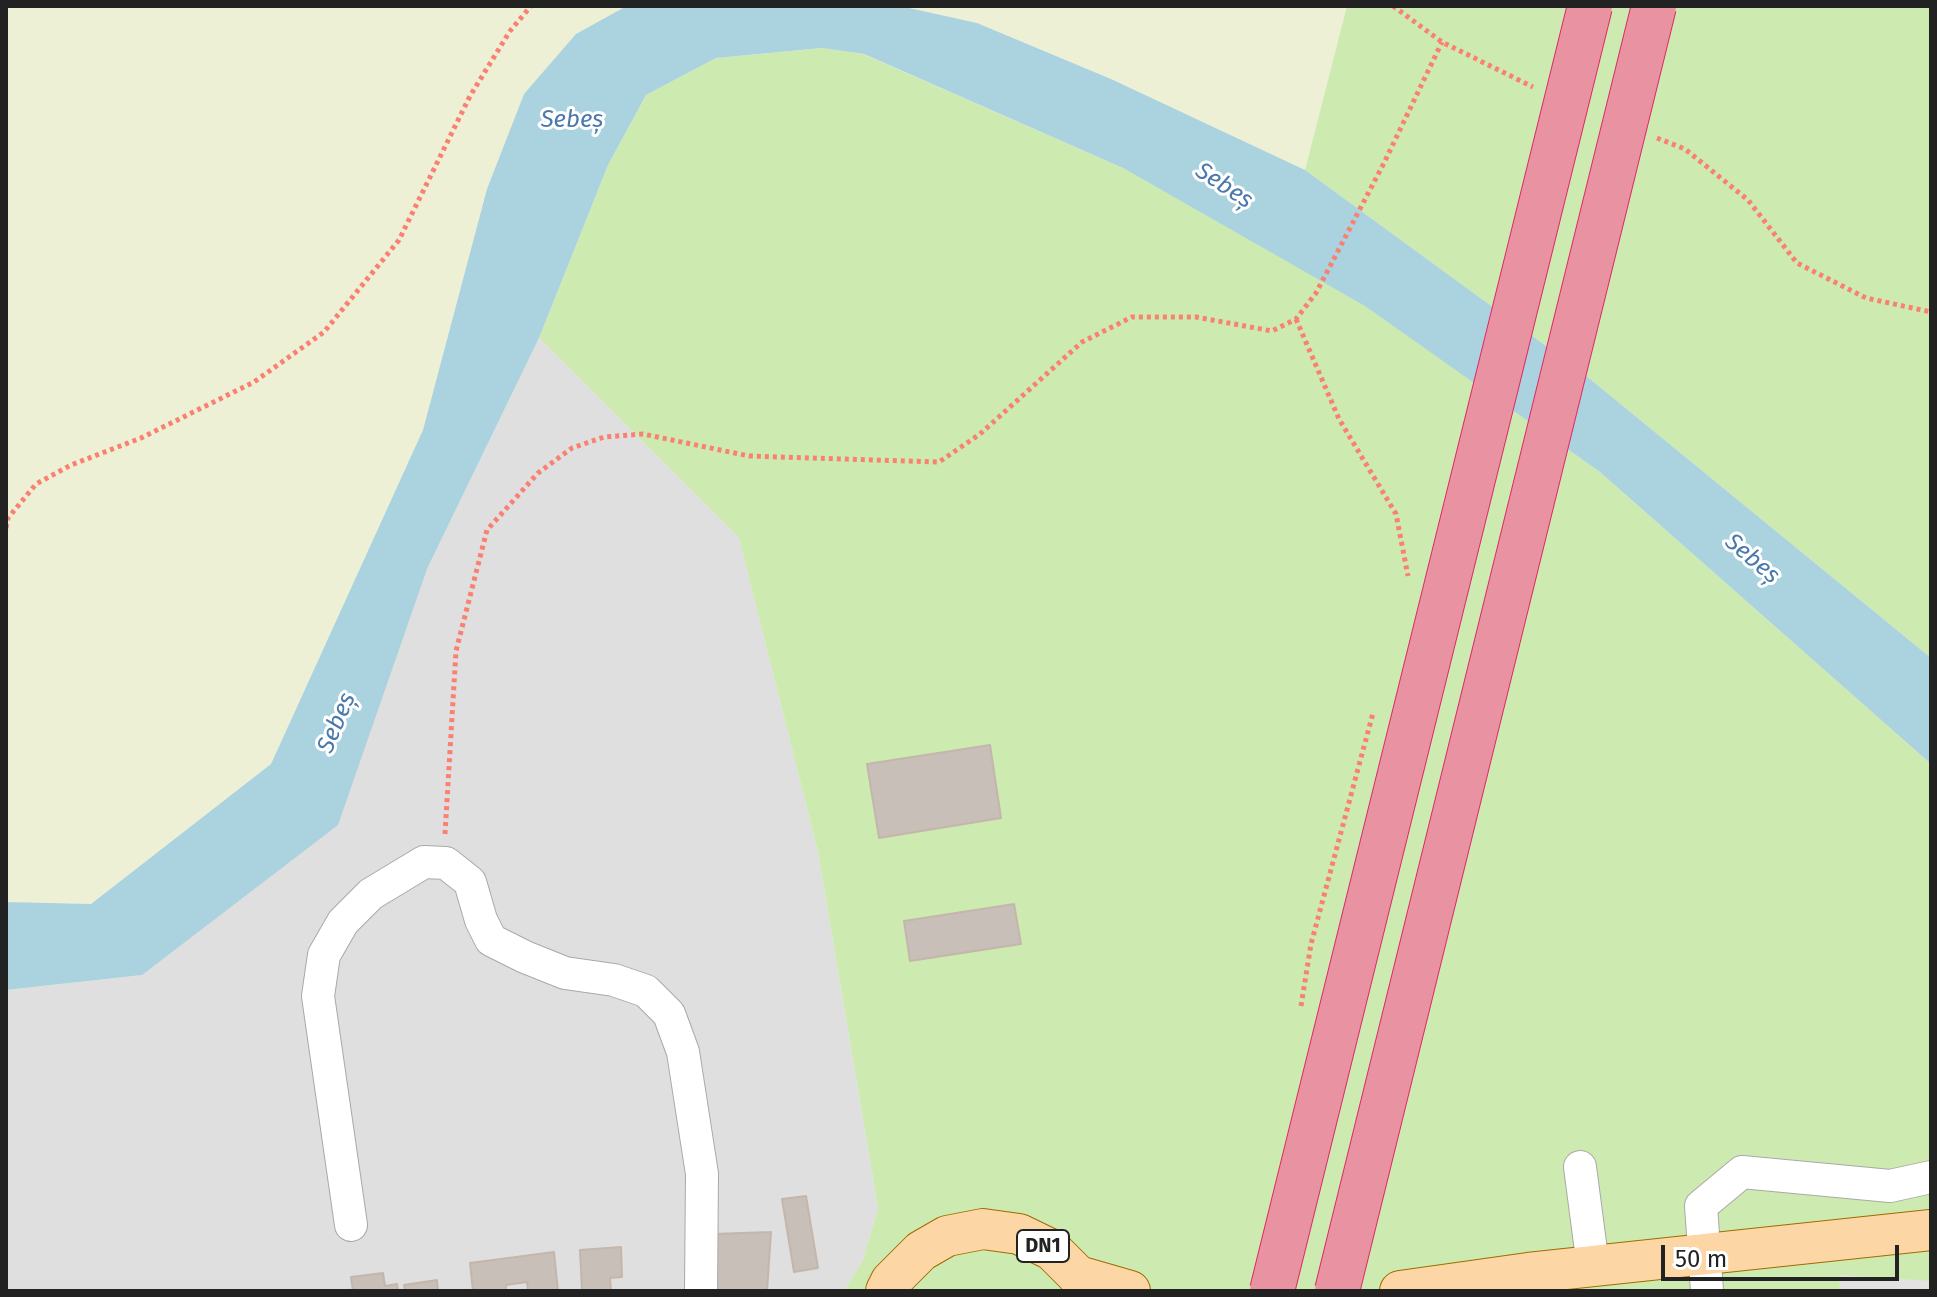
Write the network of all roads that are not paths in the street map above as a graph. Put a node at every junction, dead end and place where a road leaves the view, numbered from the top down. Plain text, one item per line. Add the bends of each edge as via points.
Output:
1 (1590, 6) edge
2 (1654, 6) edge
3 (1580, 1167) dead end
4 (1931, 1177) edge
5 (351, 1225) dead end
6 (1931, 1230) edge
7 (1593, 1266) junction
8 (1705, 1273) edge
9 (1529, 1282) edge
10 (1082, 1284) edge
11 (1415, 1290) edge
12 (701, 1291) edge
13 (886, 1291) edge
14 (1130, 1291) edge
15 (1272, 1291) edge
16 (1337, 1291) edge

1 - 15 highway, bridge
2 - 16 highway, bridge
3 - 7 street
4 - 8 street via 1890,1186 1742,1172 1701,1206
5 - 12 street via 318,996 324,955 343,922 371,894 424,862 446,863 470,882 491,940 565,973 646,991 669,1014 683,1052 702,1174
6 - 8 main road
7 - 8 main road
7 - 9 main road
9 - 11 main road
10 - 13 main road, DN1 via 1052,1250 1019,1234 983,1229 947,1236 921,1251
10 - 14 main road, DN1

